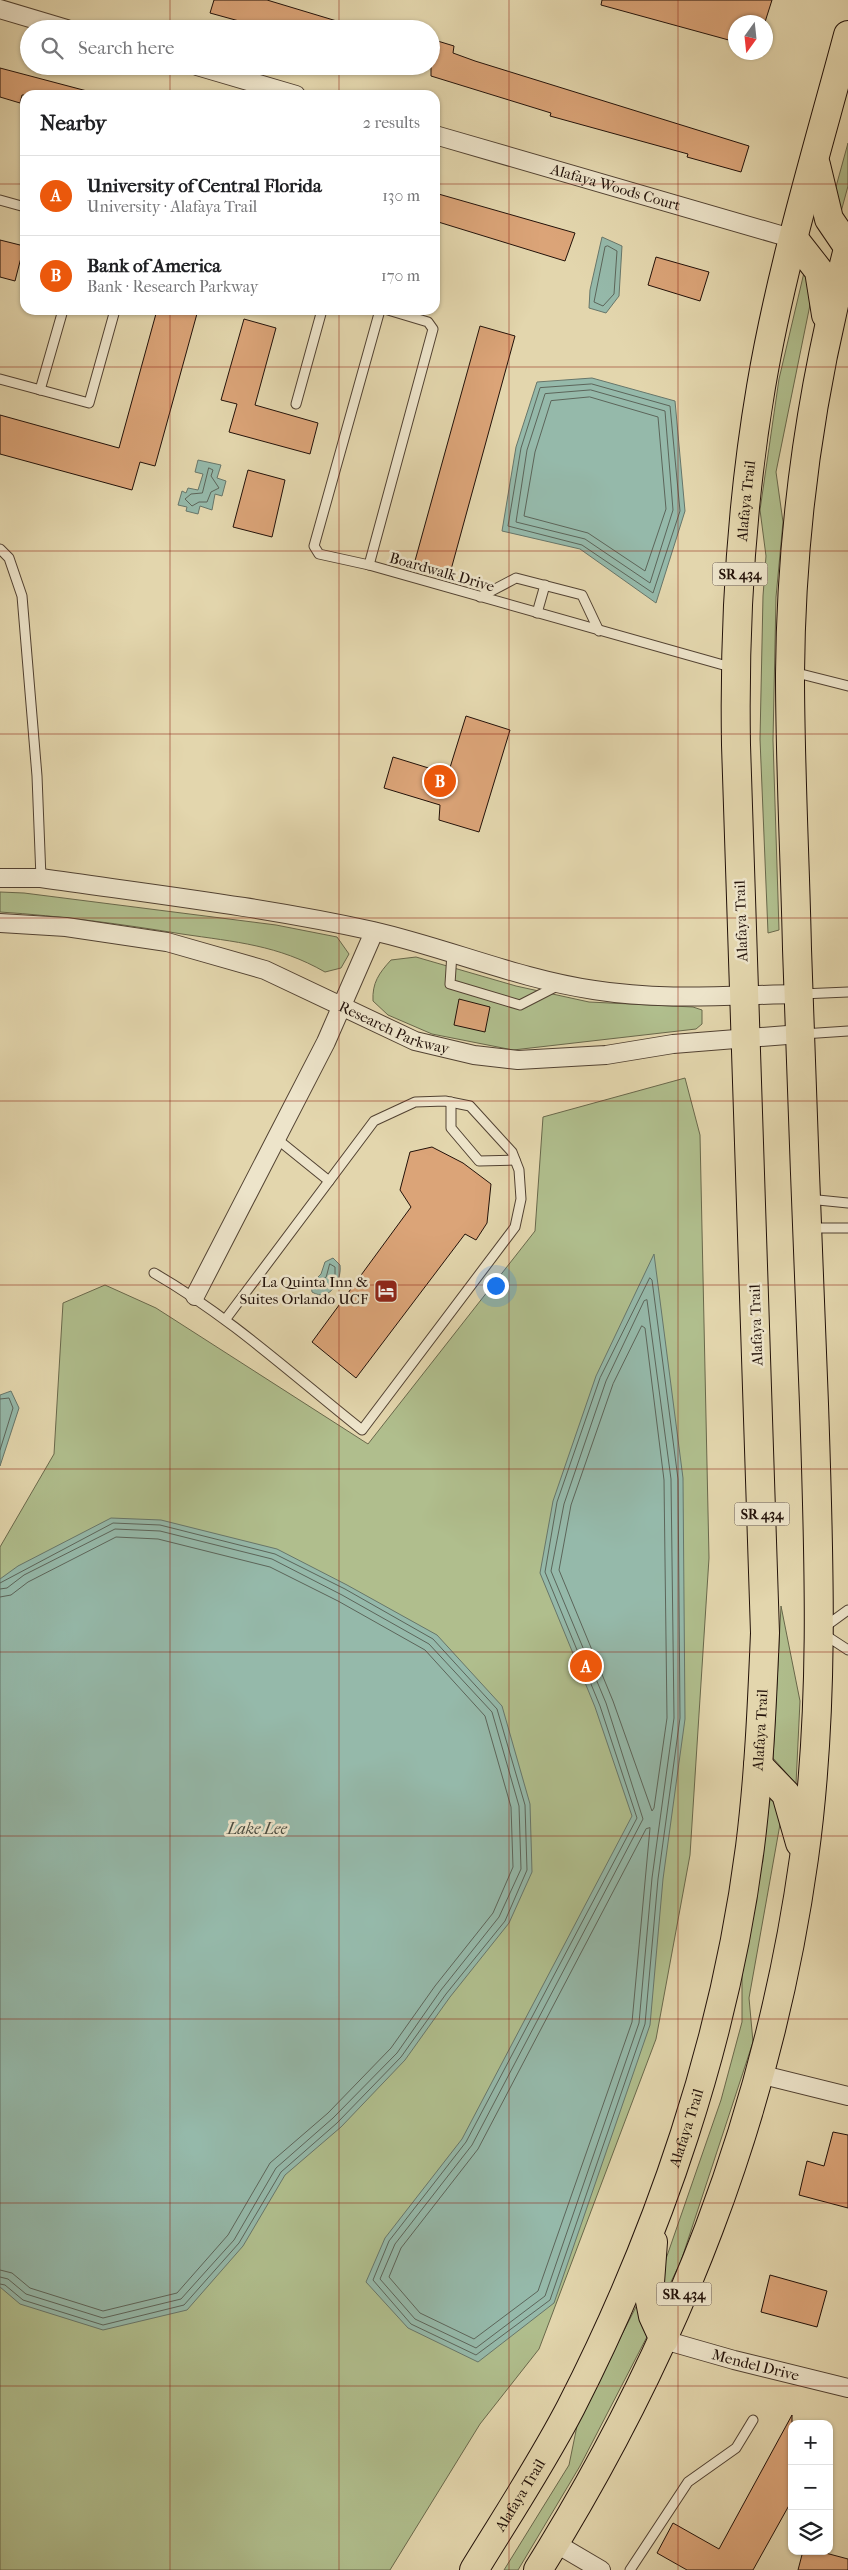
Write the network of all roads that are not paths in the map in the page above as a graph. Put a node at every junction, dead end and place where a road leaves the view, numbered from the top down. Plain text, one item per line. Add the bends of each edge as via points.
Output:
1 (0, 9) edge
2 (37, 20) edge
3 (848, 35) edge
4 (228, 75) edge
5 (279, 90) edge
6 (440, 136) edge
7 (815, 161) junction
8 (0, 200) edge
9 (20, 206) edge
10 (794, 239) junction
11 (848, 248) edge
12 (62, 315) edge
13 (114, 315) edge
14 (321, 315) edge
15 (379, 315) edge
16 (405, 315) edge
17 (827, 327) junction
18 (0, 379) edge
19 (40, 390) junction
20 (296, 404) dead end
21 (0, 549) edge
22 (369, 565) junction
23 (545, 586) junction
24 (480, 596) junction
25 (537, 613) junction
26 (599, 631) junction
27 (735, 668) junction
28 (790, 671) junction
29 (848, 686) edge
30 (0, 878) edge
31 (41, 878) junction
32 (0, 923) edge
33 (374, 932) junction
34 (452, 953) junction
35 (562, 983) junction
36 (848, 992) edge
37 (744, 994) junction
38 (799, 994) junction
39 (343, 1007) junction
40 (848, 1031) edge
41 (800, 1034) junction
42 (745, 1038) junction
43 (450, 1102) junction
44 (276, 1139) junction
45 (515, 1160) junction
46 (329, 1181) junction
47 (806, 1199) junction
48 (848, 1203) edge
49 (808, 1228) junction
50 (848, 1228) edge
51 (154, 1273) dead end
52 (195, 1296) junction
53 (224, 1320) junction
54 (848, 1610) edge
55 (819, 1631) junction
56 (848, 1650) edge
57 (758, 1765) junction
58 (804, 1856) junction
59 (759, 2074) junction
60 (848, 2096) edge
61 (656, 2213) junction
62 (664, 2340) junction
63 (848, 2388) edge
64 (753, 2420) dead end
65 (555, 2543) junction
66 (474, 2570) edge
67 (538, 2570) edge
68 (601, 2570) edge
69 (630, 2570) edge

1 - 2 street
3 - 7 main road, Alafaya Trail / SR 434
4 - 5 street
6 - 10 street, Alafaya Woods Court
7 - 10 main road, Alafaya Trail / SR 434
7 - 11 main road via 829,219
8 - 9 lane
10 - 17 main road via 819,270
10 - 27 main road, Alafaya Trail / SR 434 via 761,386 752,451 743,526
11 - 17 main road, SR 434
12 - 19 lane
13 - 19 lane via 89,403
14 - 20 lane
15 - 22 lane via 314,546 319,554
16 - 22 lane, Boardwalk Drive via 428,322 433,329
17 - 28 main road, SR 434 via 797,536
18 - 19 lane
21 - 31 lane via 9,558 22,596 37,776
22 - 24 lane, Boardwalk Drive
23 - 24 lane via 516,578
23 - 25 lane
23 - 26 lane via 582,595
24 - 25 lane, Boardwalk Drive
25 - 26 lane, Boardwalk Drive
26 - 27 lane, Boardwalk Drive
27 - 37 main road, Alafaya Trail / SR 434
28 - 29 lane
28 - 38 main road, SR 434
30 - 31 street
31 - 33 street via 299,917
32 - 39 street, Research Parkway via 66,927 167,942 265,970
33 - 34 street
33 - 39 street
34 - 35 street
34 - 35 lane via 450,984 520,1005
35 - 37 street via 636,995
36 - 38 lane
37 - 38 street
37 - 42 main road, Alafaya Trail / SR 434
38 - 41 main road, SR 434
39 - 42 street, Research Parkway via 415,1041 474,1055 518,1060 606,1055 673,1044
39 - 44 street
40 - 41 lane
41 - 42 street, Research Parkway
41 - 47 main road, SR 434
42 - 57 main road, Alafaya Trail / SR 434 via 764,1544 765,1632
43 - 45 lane via 470,1106 512,1152
43 - 45 lane via 451,1128 479,1161
43 - 46 lane via 415,1102 374,1121
44 - 46 lane
44 - 52 street
45 - 53 lane via 521,1199 515,1227 362,1430
46 - 53 lane
47 - 48 lane
47 - 49 main road, SR 434
49 - 50 lane
49 - 55 main road, SR 434
51 - 52 lane
52 - 53 lane
54 - 55 lane
55 - 56 lane
55 - 58 main road, SR 434 via 818,1706
57 - 58 main road via 786,1794
57 - 61 main road, Alafaya Trail / SR 434 via 750,1848 721,1997 704,2070
58 - 59 main road, SR 434 via 791,1934
59 - 60 street
59 - 62 main road, SR 434 via 728,2180 696,2267
61 - 62 main road via 649,2296
61 - 66 main road, Alafaya Trail / SR 434 via 612,2321 570,2408
62 - 63 street, Mendel Drive
62 - 65 main road, SR 434 via 624,2421
64 - 69 lane via 736,2448 688,2482
65 - 67 main road, SR 434
65 - 68 street

